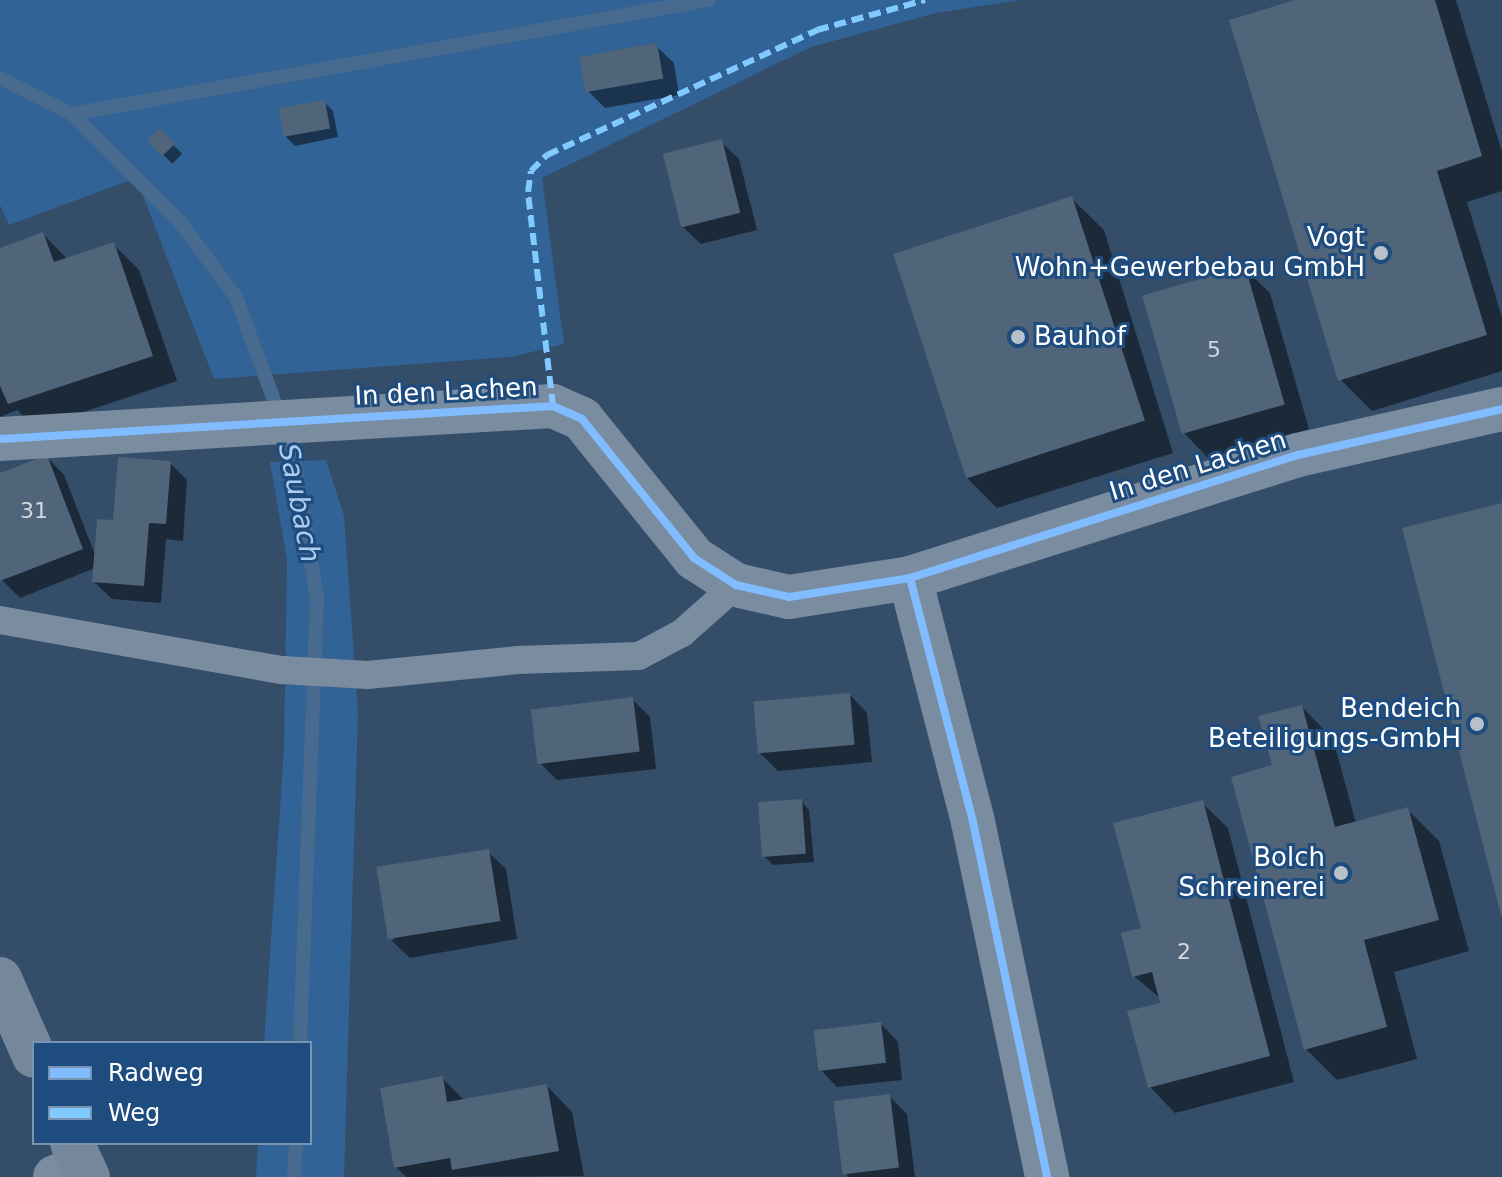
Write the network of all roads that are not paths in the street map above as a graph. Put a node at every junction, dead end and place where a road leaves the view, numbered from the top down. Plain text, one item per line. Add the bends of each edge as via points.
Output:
1 (1502, 409) edge
2 (0, 439) edge
3 (910, 578) junction
4 (736, 585) junction
5 (0, 620) edge
6 (0, 979) edge
7 (32, 1051) edge
8 (1047, 1177) edge

1 - 3 street, In den Lachen via 1298,455
2 - 4 street, In den Lachen via 553,406 582,419 694,558
3 - 4 street, In den Lachen via 789,597
3 - 8 street via 973,822
4 - 5 lane via 682,633 639,656 517,660 368,675 282,670
6 - 7 street

